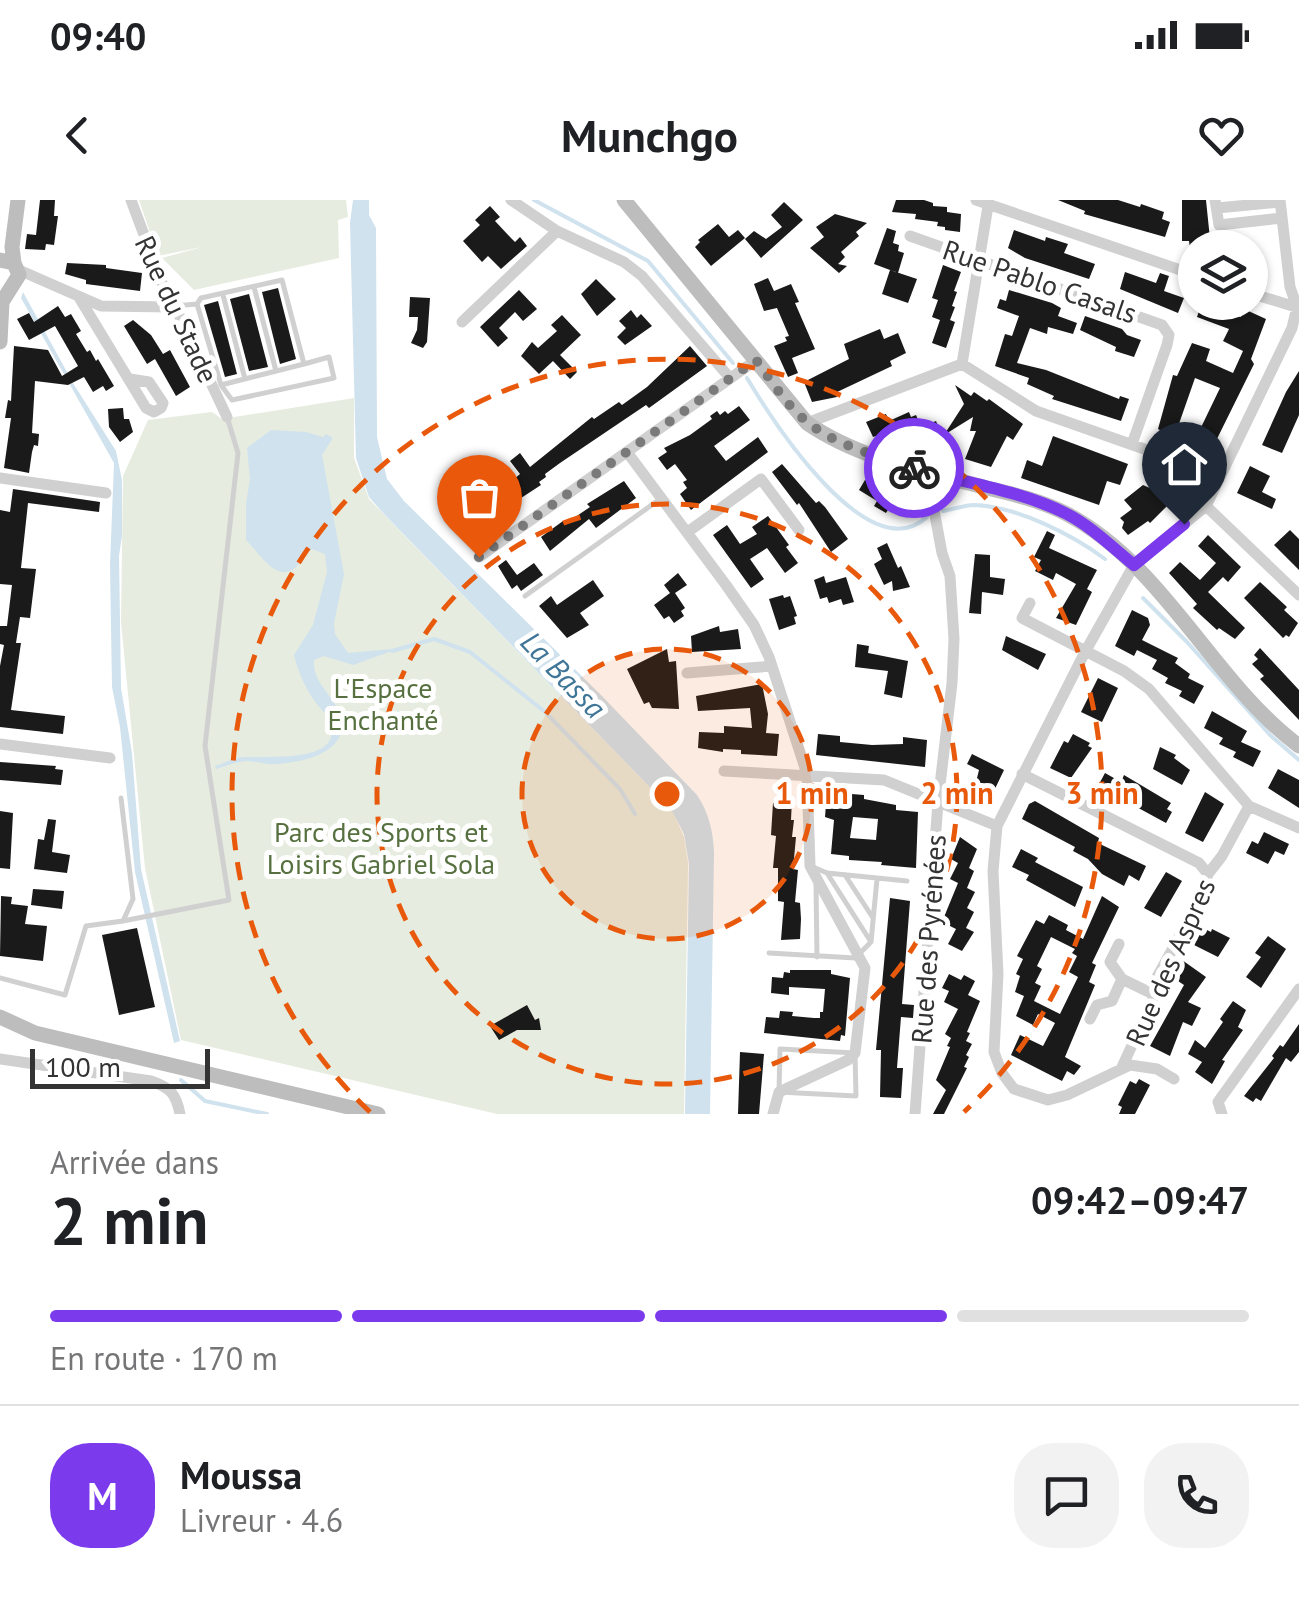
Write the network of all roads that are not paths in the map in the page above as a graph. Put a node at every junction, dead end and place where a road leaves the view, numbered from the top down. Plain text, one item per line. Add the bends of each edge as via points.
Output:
1 (18, 200) edge
2 (131, 200) edge
3 (510, 200) edge
4 (624, 200) edge
5 (1280, 201) edge
6 (984, 202) edge
7 (1216, 204) edge
8 (1282, 218) junction
9 (558, 231) junction
10 (910, 236) dead end
11 (980, 259) junction
12 (10, 269) edge
13 (1178, 269) edge
14 (254, 287) junction
15 (223, 295) junction
16 (80, 299) junction
17 (1268, 299) edge
18 (197, 304) junction
19 (171, 306) junction
20 (1298, 308) edge
21 (1, 319) edge
22 (462, 322) dead end
23 (0, 342) edge
24 (756, 360) junction
25 (304, 364) junction
26 (962, 364) junction
27 (276, 371) junction
28 (730, 378) junction
29 (130, 379) dead end
30 (245, 379) junction
31 (221, 385) junction
32 (227, 417) joint
33 (807, 422) junction
34 (1132, 444) junction
35 (628, 452) junction
36 (919, 469) junction
37 (0, 478) edge
38 (106, 493) dead end
39 (663, 498) junction
40 (1206, 506) junction
41 (799, 530) dead end
42 (689, 531) junction
43 (479, 557) dead end
44 (1134, 565) junction
45 (1299, 595) edge
46 (525, 596) dead end
47 (1030, 603) dead end
48 (1085, 652) junction
49 (772, 666) junction
50 (687, 673) dead end
51 (0, 744) edge
52 (1299, 746) edge
53 (110, 758) dead end
54 (724, 771) dead end
55 (806, 774) junction
56 (1022, 774) junction
57 (120, 798) dead end
58 (938, 802) junction
59 (1248, 806) junction
60 (997, 826) junction
61 (1299, 828) edge
62 (1208, 874) junction
63 (845, 875) junction
64 (822, 878) junction
65 (877, 878) junction
66 (907, 882) dead end
67 (873, 918) junction
68 (123, 921) junction
69 (871, 942) junction
70 (1119, 944) dead end
71 (769, 953) dead end
72 (860, 953) junction
73 (817, 956) junction
74 (0, 978) edge
75 (1122, 980) junction
76 (1299, 989) edge
77 (1155, 995) junction
78 (0, 1018) edge
79 (1090, 1019) dead end
80 (0, 1032) edge
81 (35, 1032) junction
82 (856, 1053) junction
83 (0, 1059) edge
84 (1122, 1067) junction
85 (1174, 1079) dead end
86 (779, 1092) junction
87 (180, 1114) edge
88 (378, 1114) edge
89 (773, 1114) edge
90 (916, 1114) edge
91 (1222, 1114) edge

1 - 12 street
2 - 19 street, Rue du Stade
3 - 9 street
4 - 24 street
5 - 7 street
5 - 8 street
6 - 11 street
6 - 13 street
7 - 8 street via 1219,226
8 - 20 street
9 - 22 street
9 - 28 street via 642,276
10 - 11 street, Rue Pablo Casals
11 - 26 street
11 - 34 street, Rue Pablo Casals via 1162,325 1167,345
12 - 16 street
12 - 21 street
14 - 15 lane
14 - 25 lane via 282,280
14 - 27 lane
15 - 18 lane
15 - 30 lane
16 - 19 street via 101,306
16 - 29 street
17 - 20 street
18 - 19 lane
18 - 31 lane
19 - 32 street, Rue du Stade
20 - 40 street
21 - 23 street
24 - 28 street
24 - 33 street
25 - 27 lane
25 - 31 lane via 330,357 334,378 232,400
26 - 33 street
26 - 34 street via 1036,411
27 - 30 lane
28 - 35 street
30 - 31 lane
32 - 68 lane via 238,453 206,746 229,900
33 - 36 street
34 - 40 street via 1164,460
35 - 39 street
35 - 43 street
36 - 44 street via 1066,513
36 - 58 street, Rue des Pyrénées via 950,576 952,683
37 - 38 street
39 - 42 street
39 - 46 lane
40 - 44 street
40 - 45 street
41 - 42 street via 762,479
42 - 49 street via 754,625
44 - 48 street
44 - 52 street
47 - 48 street via 1022,618
48 - 56 street
48 - 59 street via 1149,689
49 - 50 street
49 - 55 street
51 - 53 street
54 - 55 street
55 - 58 street via 884,780
55 - 64 street via 810,866
56 - 60 street
56 - 62 street via 1199,863
57 - 68 lane via 134,899
58 - 60 street
58 - 90 street, Rue des Pyrénées
59 - 61 street
59 - 62 street, Rue des Aspres
60 - 84 street, Rue des Aspres via 994,1052 1002,1073 1014,1089 1048,1100
62 - 77 street, Rue des Aspres via 1156,978
63 - 64 lane
63 - 65 lane
63 - 67 lane
64 - 69 lane
64 - 72 street
64 - 73 lane
65 - 66 lane
65 - 67 lane
67 - 69 lane
68 - 74 lane via 86,926 65,995
69 - 72 lane
70 - 75 street via 1110,962
71 - 73 lane
72 - 73 lane
72 - 82 street via 865,968
75 - 77 street
75 - 79 street via 1112,1001 1097,1006
76 - 91 street via 1218,1102
77 - 84 street, Rue des Aspres
78 - 81 street
80 - 81 street
81 - 88 street
82 - 86 street
82 - 86 lane via 780,1049
82 - 86 lane via 856,1096
83 - 87 street via 151,1081 171,1089
84 - 85 street, Rue des Aspres via 1157,1069
86 - 89 street

